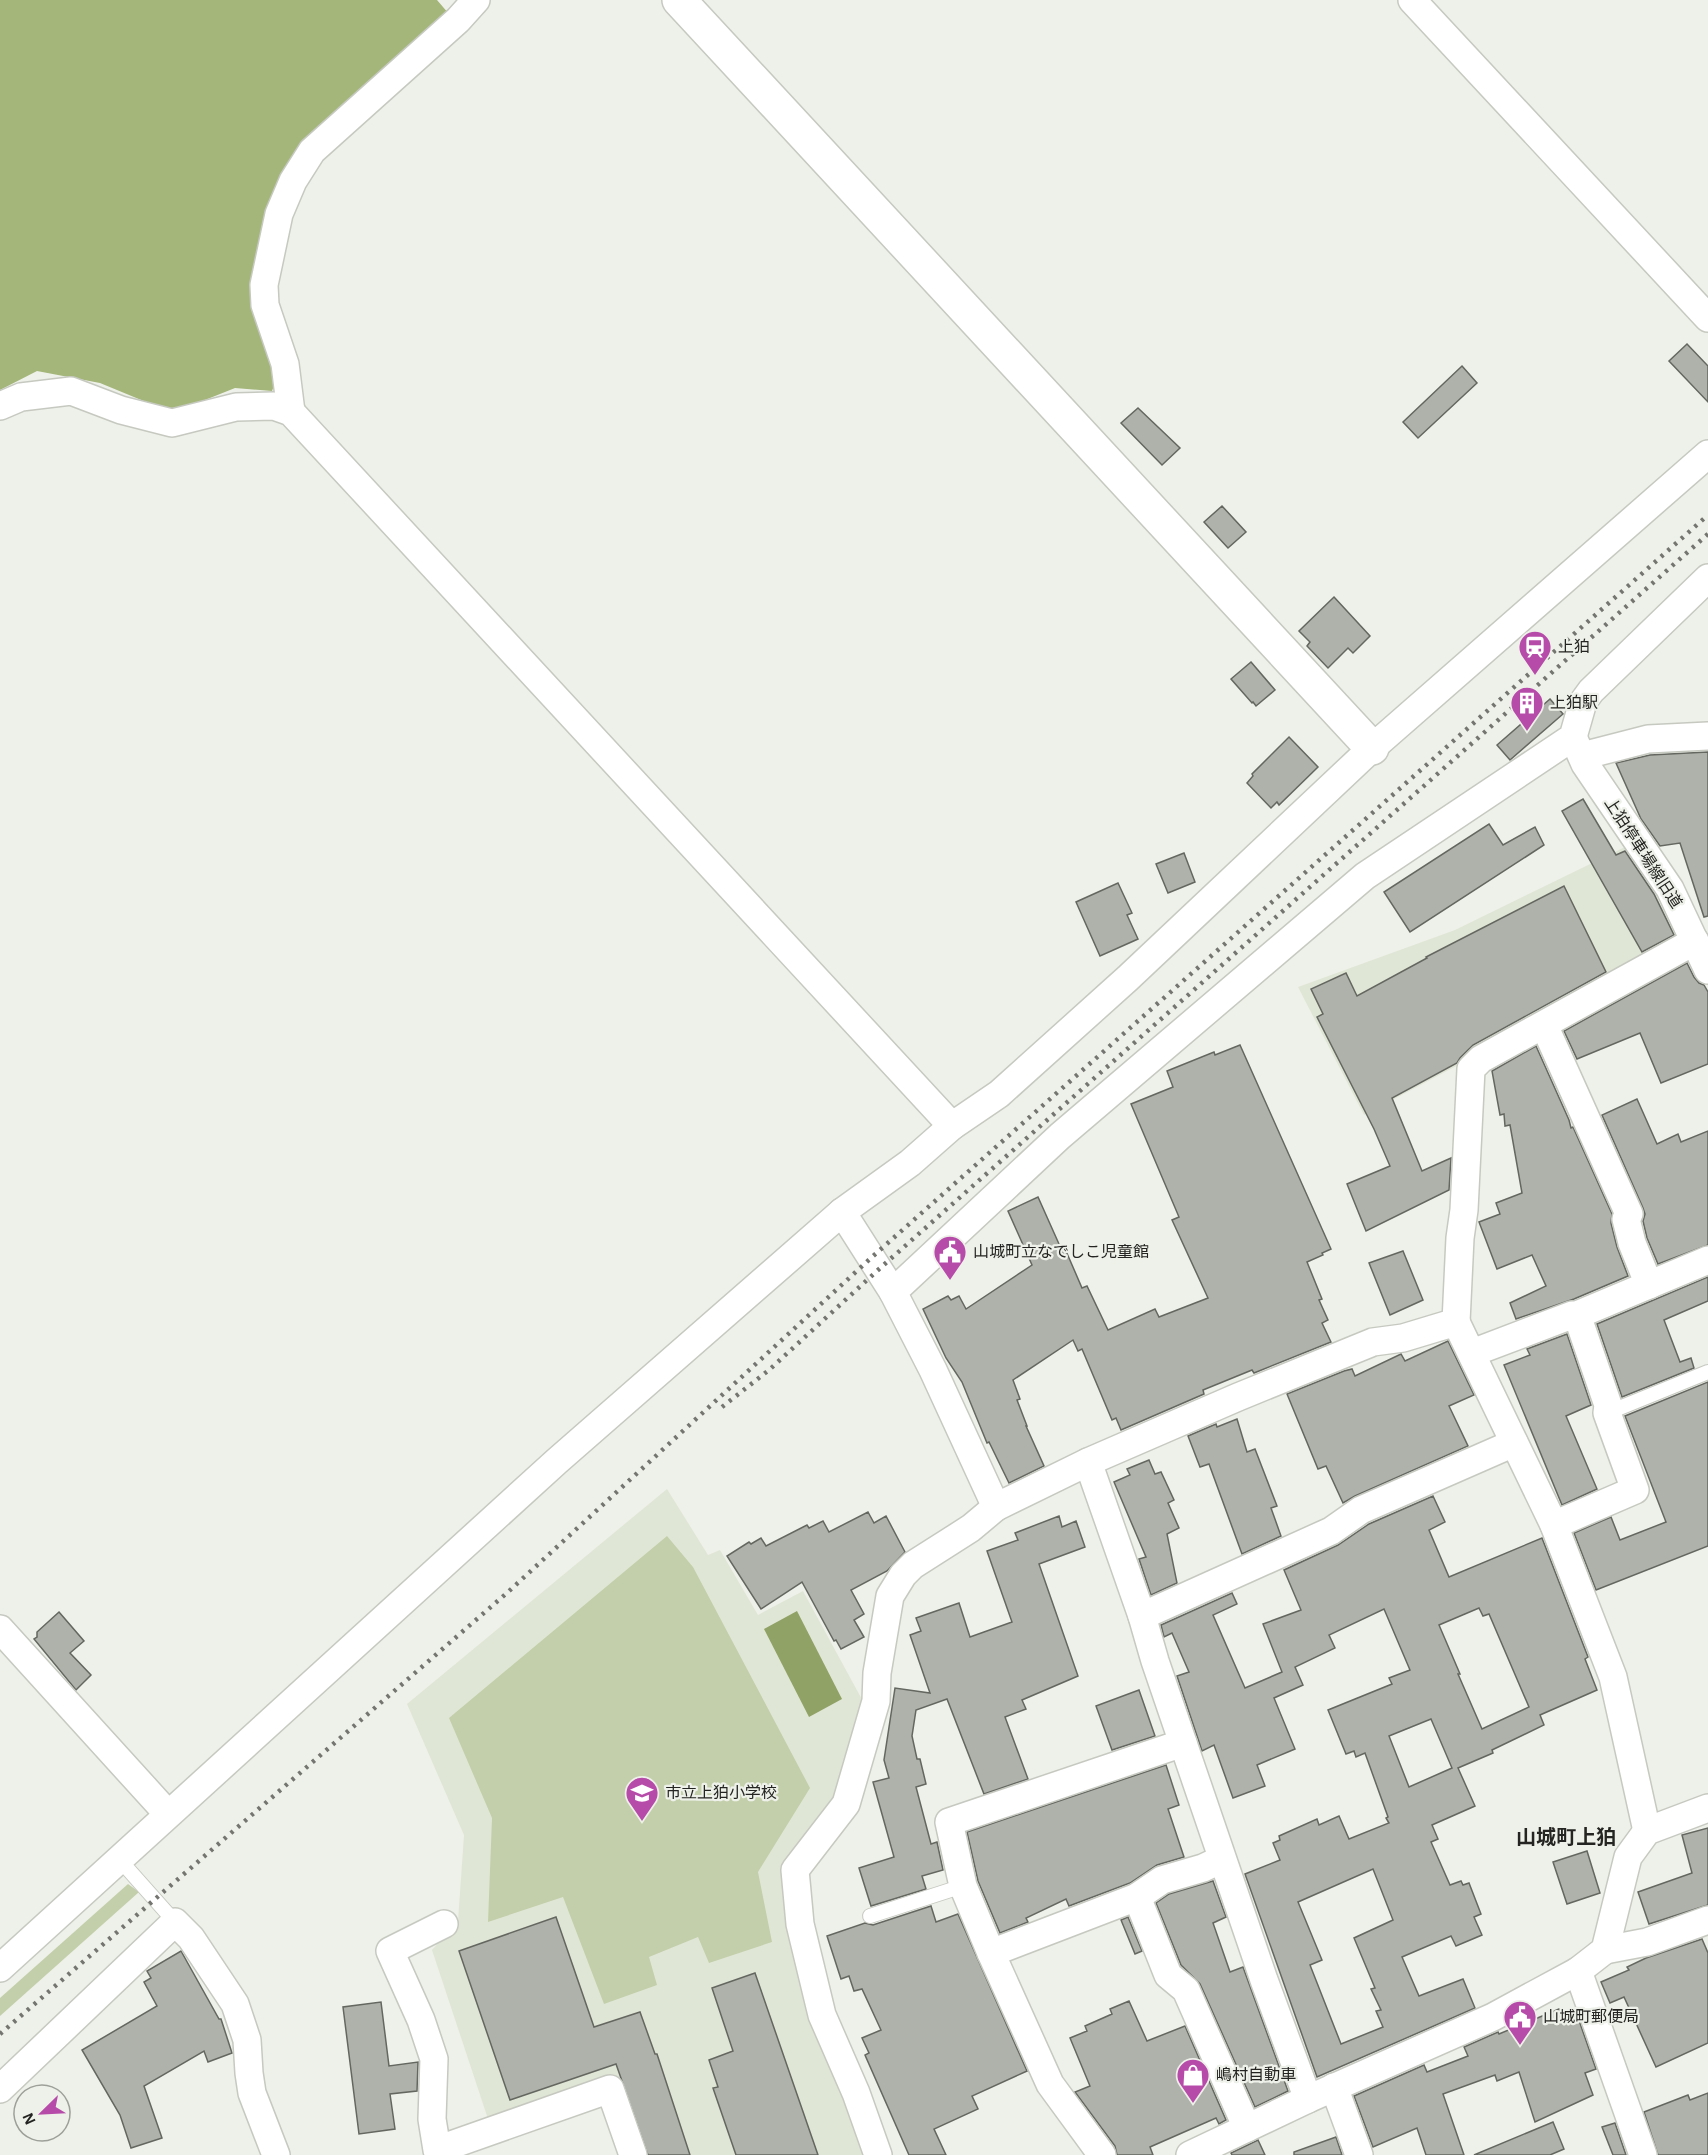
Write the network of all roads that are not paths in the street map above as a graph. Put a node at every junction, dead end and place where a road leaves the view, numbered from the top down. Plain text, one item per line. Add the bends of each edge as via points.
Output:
1 (476, 0) edge
2 (679, 0) edge
3 (1412, 0) edge
4 (1708, 318) edge
5 (0, 406) edge
6 (291, 412) junction
7 (1708, 454) edge
8 (1708, 578) edge
9 (1708, 736) edge
10 (1578, 747) junction
11 (1372, 748) junction
12 (1696, 924) edge
13 (1708, 970) edge
14 (1544, 1025) junction
15 (952, 1126) junction
16 (842, 1212) junction
17 (1708, 1260) edge
18 (1649, 1285) junction
19 (893, 1292) junction
20 (1577, 1315) junction
21 (1456, 1322) junction
22 (1472, 1353) junction
23 (1708, 1372) edge
24 (1607, 1413) junction
25 (1514, 1443) junction
26 (1088, 1462) junction
27 (996, 1507) junction
28 (1554, 1525) junction
29 (1142, 1616) junction
30 (0, 1629) edge
31 (1183, 1743) junction
32 (1708, 1808) edge
33 (168, 1814) junction
34 (1647, 1831) junction
35 (119, 1859) junction
36 (1222, 1859) junction
37 (963, 1886) junction
38 (1137, 1897) junction
39 (870, 1916) dead end
40 (1708, 1920) edge
41 (176, 1922) junction
42 (444, 1924) dead end
43 (1605, 1950) junction
44 (991, 1953) junction
45 (0, 1968) edge
46 (1578, 1971) junction
47 (1334, 2087) junction
48 (0, 2089) edge
49 (1308, 2099) junction
50 (1247, 2128) junction
51 (276, 2155) edge
52 (633, 2155) edge
53 (878, 2155) edge
54 (1102, 2155) edge
55 (1190, 2155) edge
56 (1359, 2155) edge
57 (1644, 2155) edge

1 - 6 street via 312,151 293,181 279,214 264,285 265,305 285,364
2 - 11 street
3 - 4 street
5 - 6 street via 21,397 70,391 172,423 236,406 274,406
6 - 15 street
7 - 11 street
8 - 10 street via 1591,691 1584,702
9 - 10 street
10 - 12 street, 上狛停車場線旧道 via 1585,764
10 - 19 street via 1365,876 1060,1136
11 - 15 street via 1128,978 999,1094
12 - 13 street, 上狛停車場線旧道
12 - 14 street
14 - 18 street via 1629,1214 1626,1219 1632,1243
14 - 21 street via 1480,1059 1472,1069
15 - 16 street via 910,1163
16 - 19 street
16 - 33 street via 557,1461
17 - 18 street
18 - 20 street
19 - 27 street
20 - 22 street
20 - 24 street via 1608,1405
21 - 22 street
21 - 26 street via 1403,1338 1373,1342
22 - 25 street
23 - 24 lane
24 - 28 street via 1635,1490
25 - 28 street
25 - 29 street via 1361,1510 1331,1531
26 - 27 street
26 - 29 street
27 - 53 street via 913,1565 895,1586 877,1673 876,1701 846,1804 795,1870 800,1924 822,2015
28 - 34 street via 1613,1677
29 - 31 street
30 - 33 street
31 - 36 street
31 - 37 street via 949,1822
32 - 34 street
33 - 35 street
34 - 43 street via 1628,1857
35 - 41 lane
35 - 45 street
36 - 38 street via 1162,1880
36 - 49 street
37 - 39 lane
37 - 44 street
38 - 44 street
38 - 50 street via 1168,1975 1186,1990
40 - 43 street via 1647,1942
41 - 48 street
41 - 51 street via 235,2004 247,2040 252,2093
42 - 52 street via 390,1951 434,2059 432,2119 437,2150 610,2089
43 - 46 street
44 - 54 street via 1050,2084
46 - 47 street via 1492,2017
46 - 57 street
47 - 49 street
47 - 56 street
49 - 50 street
50 - 55 street

